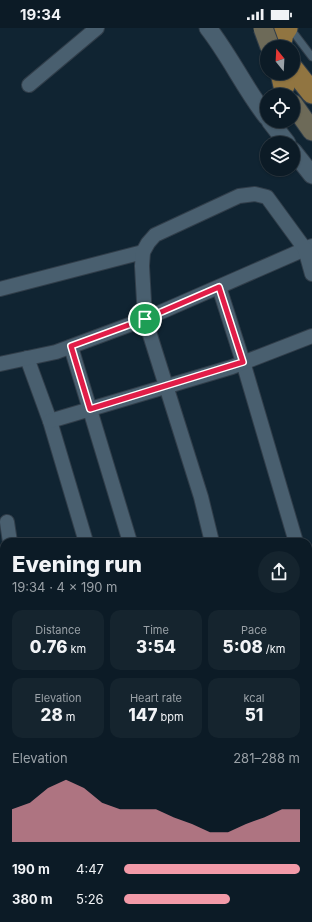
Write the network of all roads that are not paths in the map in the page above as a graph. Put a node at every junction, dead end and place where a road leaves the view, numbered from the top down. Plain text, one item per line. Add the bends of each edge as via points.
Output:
1 (97, 28) edge
2 (208, 28) edge
3 (260, 28) edge
4 (264, 28) edge
5 (287, 28) edge
6 (290, 28) edge
7 (268, 40) edge
8 (269, 40) edge
9 (282, 40) edge
10 (312, 57) edge
11 (287, 83) edge
12 (29, 85) dead end
13 (312, 93) edge
14 (260, 108) edge
15 (275, 128) edge
16 (312, 131) edge
17 (282, 136) edge
18 (300, 160) edge
19 (312, 175) edge
20 (309, 248) edge
21 (143, 252) junction
22 (312, 274) edge
23 (219, 287) junction
24 (0, 289) edge
25 (145, 319) junction
26 (312, 336) edge
27 (71, 346) junction
28 (27, 358) junction
29 (243, 362) junction
30 (0, 364) edge
31 (167, 386) junction
32 (90, 409) junction
33 (50, 421) junction
34 (7, 522) dead end
35 (9, 538) edge
36 (85, 538) edge
37 (129, 538) edge
38 (211, 538) edge
39 (295, 538) edge

1 - 12 street
2 - 14 street
3 - 8 main road
4 - 7 main road, bridge
5 - 9 main road
6 - 10 lane
11 - 13 main road
11 - 16 main road
15 - 17 street
18 - 19 street
20 - 21 street via 267,197 255,194 239,196 155,235
20 - 22 street
20 - 23 street
21 - 24 street
21 - 25 street
23 - 25 street
23 - 29 street
25 - 27 street
25 - 31 street
26 - 29 street
27 - 28 street
27 - 32 street
28 - 30 street
28 - 33 street
29 - 31 street
29 - 39 street
31 - 32 street
31 - 38 street
32 - 33 street
32 - 37 street
33 - 36 street
34 - 35 street

